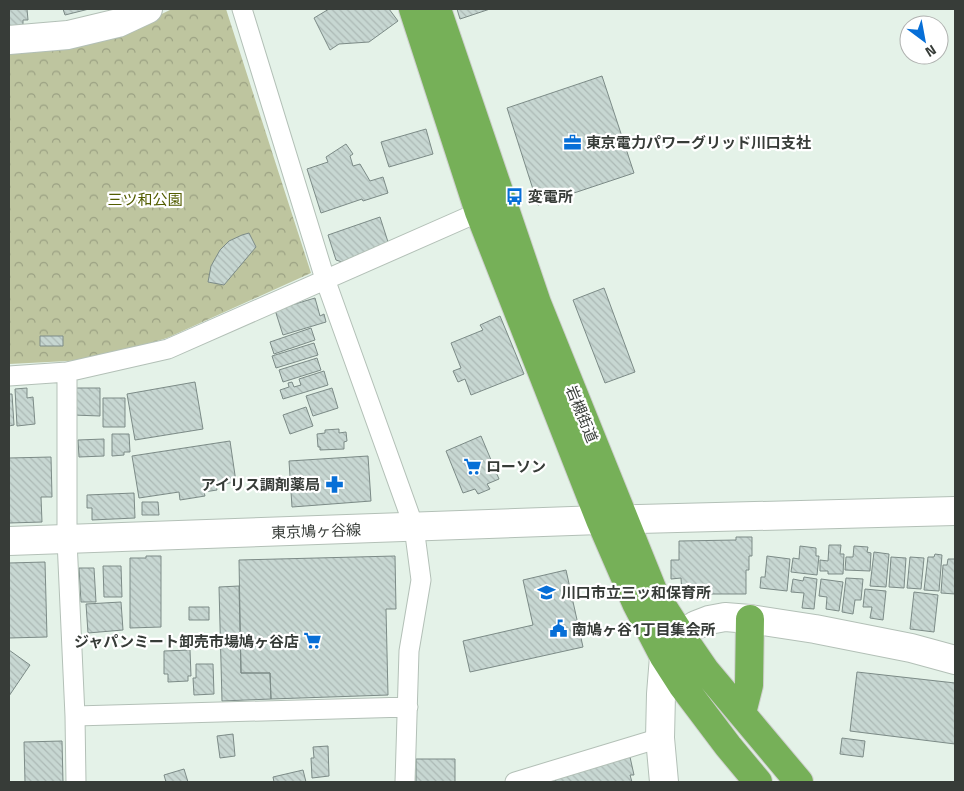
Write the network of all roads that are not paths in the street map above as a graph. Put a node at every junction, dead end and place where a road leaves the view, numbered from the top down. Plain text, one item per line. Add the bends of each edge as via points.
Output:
1 (148, 9) edge
2 (242, 9) edge
3 (414, 9) edge
4 (437, 9) edge
5 (9, 40) edge
6 (480, 212) junction
7 (325, 279) junction
8 (67, 372) junction
9 (9, 376) edge
10 (955, 511) edge
11 (612, 520) junction
12 (414, 527) junction
13 (67, 540) junction
14 (9, 541) edge
15 (750, 619) junction
16 (681, 635) junction
17 (664, 657) junction
18 (955, 660) edge
19 (408, 706) junction
20 (742, 713) junction
21 (75, 716) junction
22 (660, 738) junction
23 (756, 781) edge
24 (76, 782) edge
25 (405, 782) edge
26 (514, 782) edge
27 (664, 782) edge
28 (799, 782) edge

1 - 5 street via 118,23 68,35
2 - 7 street
3 - 6 highway, 岩槻街道
4 - 11 highway, 岩槻街道
6 - 7 street
6 - 11 highway, 岩槻街道
7 - 8 street via 168,350
7 - 12 street
8 - 9 street
8 - 13 street
10 - 11 street, 東京鳩ヶ谷線
11 - 12 street, 東京鳩ヶ谷線
11 - 16 highway, 岩槻街道
11 - 17 highway, 岩槻街道 via 636,604
12 - 13 street, 東京鳩ヶ谷線
12 - 19 street via 421,580 409,651
13 - 14 street, 東京鳩ヶ谷線
13 - 21 street
15 - 16 street via 725,617 709,620
15 - 18 street via 911,648
15 - 20 highway via 750,685
16 - 17 street
16 - 20 highway, 岩槻街道 via 705,670
17 - 22 street
17 - 23 highway, 岩槻街道
19 - 21 street
19 - 25 street
20 - 28 highway, 岩槻街道
21 - 24 street
22 - 26 street
22 - 27 street

